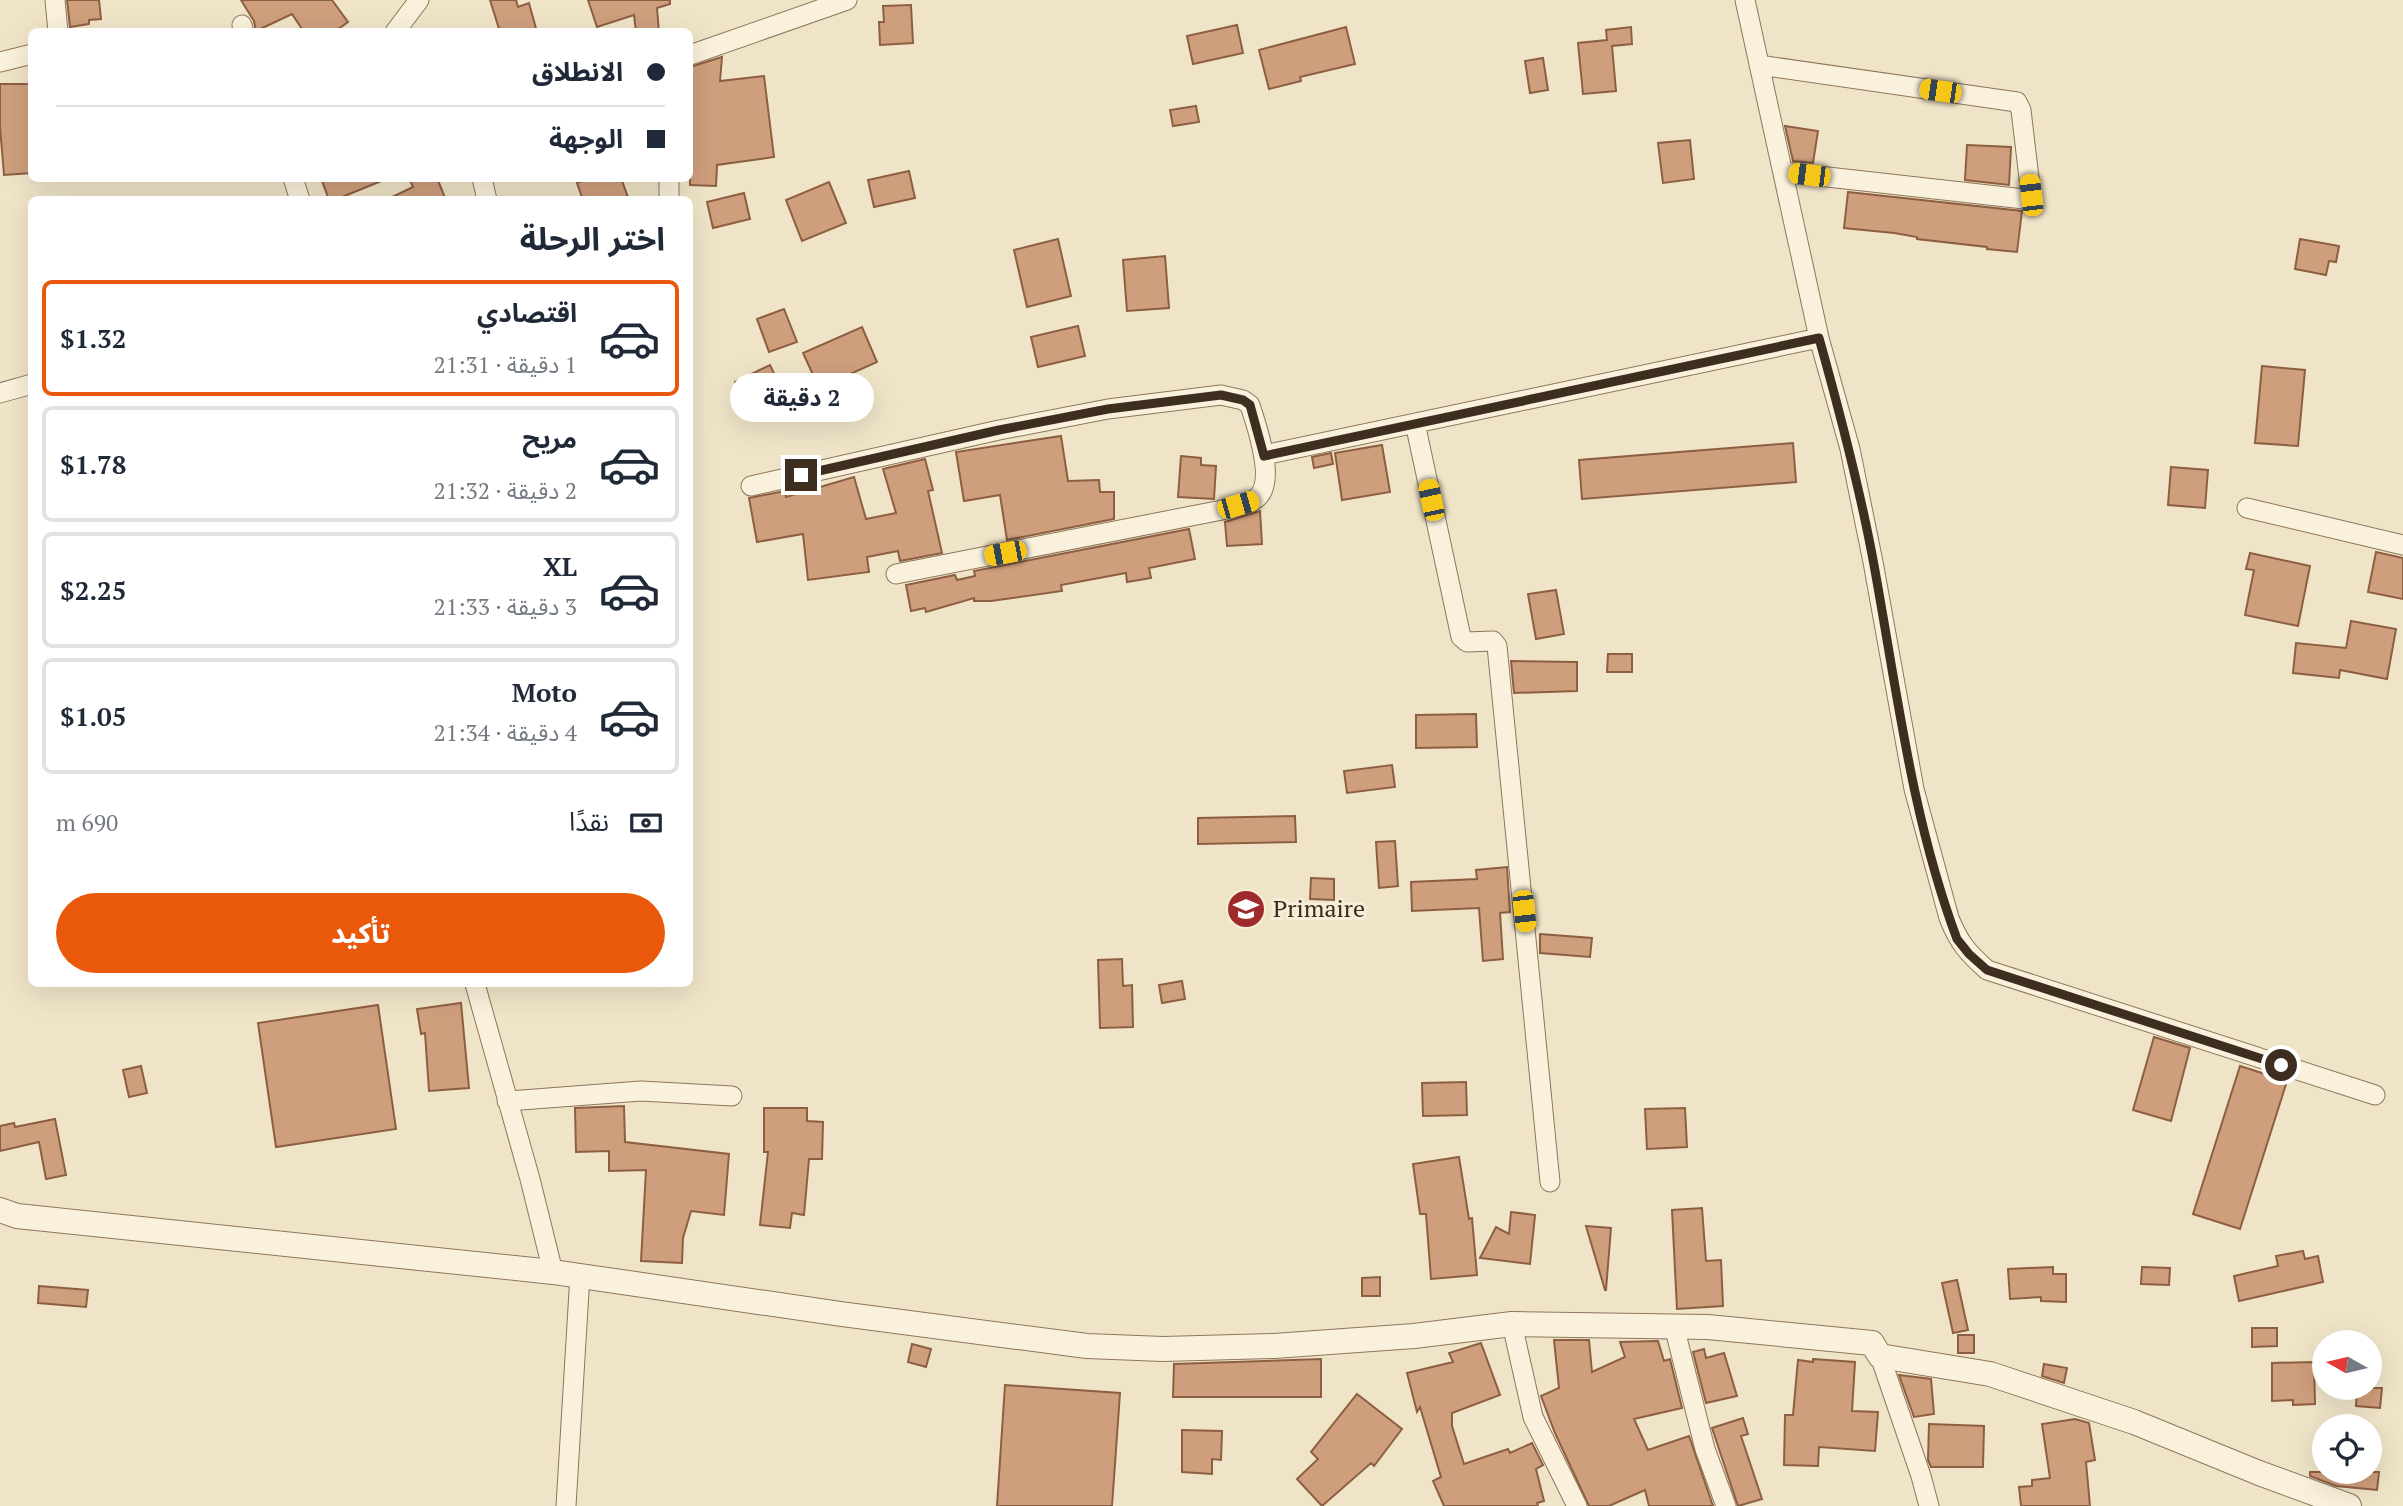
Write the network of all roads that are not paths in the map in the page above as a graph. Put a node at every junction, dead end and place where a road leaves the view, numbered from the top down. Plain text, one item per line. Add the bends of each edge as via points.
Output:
1 (55, 0) edge
2 (419, 0) edge
3 (846, 0) edge
4 (1745, 0) edge
5 (58, 28) edge
6 (398, 28) edge
7 (693, 54) edge
8 (28, 55) edge
9 (0, 62) edge
10 (1759, 65) junction
11 (1783, 172) junction
12 (1819, 338) junction
13 (28, 385) edge
14 (0, 393) edge
15 (1415, 424) junction
16 (1264, 456) junction
17 (751, 486) dead end
18 (2247, 508) dead end
19 (2403, 545) edge
20 (896, 574) dead end
21 (476, 987) edge
22 (2375, 1095) dead end
23 (732, 1096) dead end
24 (507, 1101) junction
25 (1550, 1182) dead end
26 (0, 1210) edge
27 (553, 1272) junction
28 (580, 1275) junction
29 (1512, 1324) junction
30 (1674, 1326) junction
31 (1880, 1356) junction
32 (566, 1506) edge
33 (1577, 1506) edge
34 (1726, 1506) edge
35 (1929, 1506) edge
36 (2349, 1506) edge

1 - 5 street
2 - 6 street
3 - 7 street
4 - 10 street
8 - 9 street
10 - 11 street
10 - 11 street via 2017,102 2031,195 2024,199
11 - 12 street
12 - 15 street
12 - 22 street via 1850,449 1913,789 1957,939 1987,970
13 - 14 street
15 - 16 street
15 - 25 street via 1461,637 1467,642 1493,641 1497,646
16 - 17 street via 1250,405 1221,395 1108,409 999,430
16 - 20 street via 1264,486 1254,500 1209,513
18 - 19 street
21 - 24 street
23 - 24 street via 641,1091
24 - 27 street
26 - 27 street via 17,1216
27 - 28 street
28 - 29 street via 1087,1346 1274,1346
28 - 32 street
29 - 30 street
29 - 33 street via 1533,1418
30 - 31 street via 1872,1343
30 - 34 street via 1705,1449
31 - 35 street
31 - 36 street via 1990,1374 2134,1422

